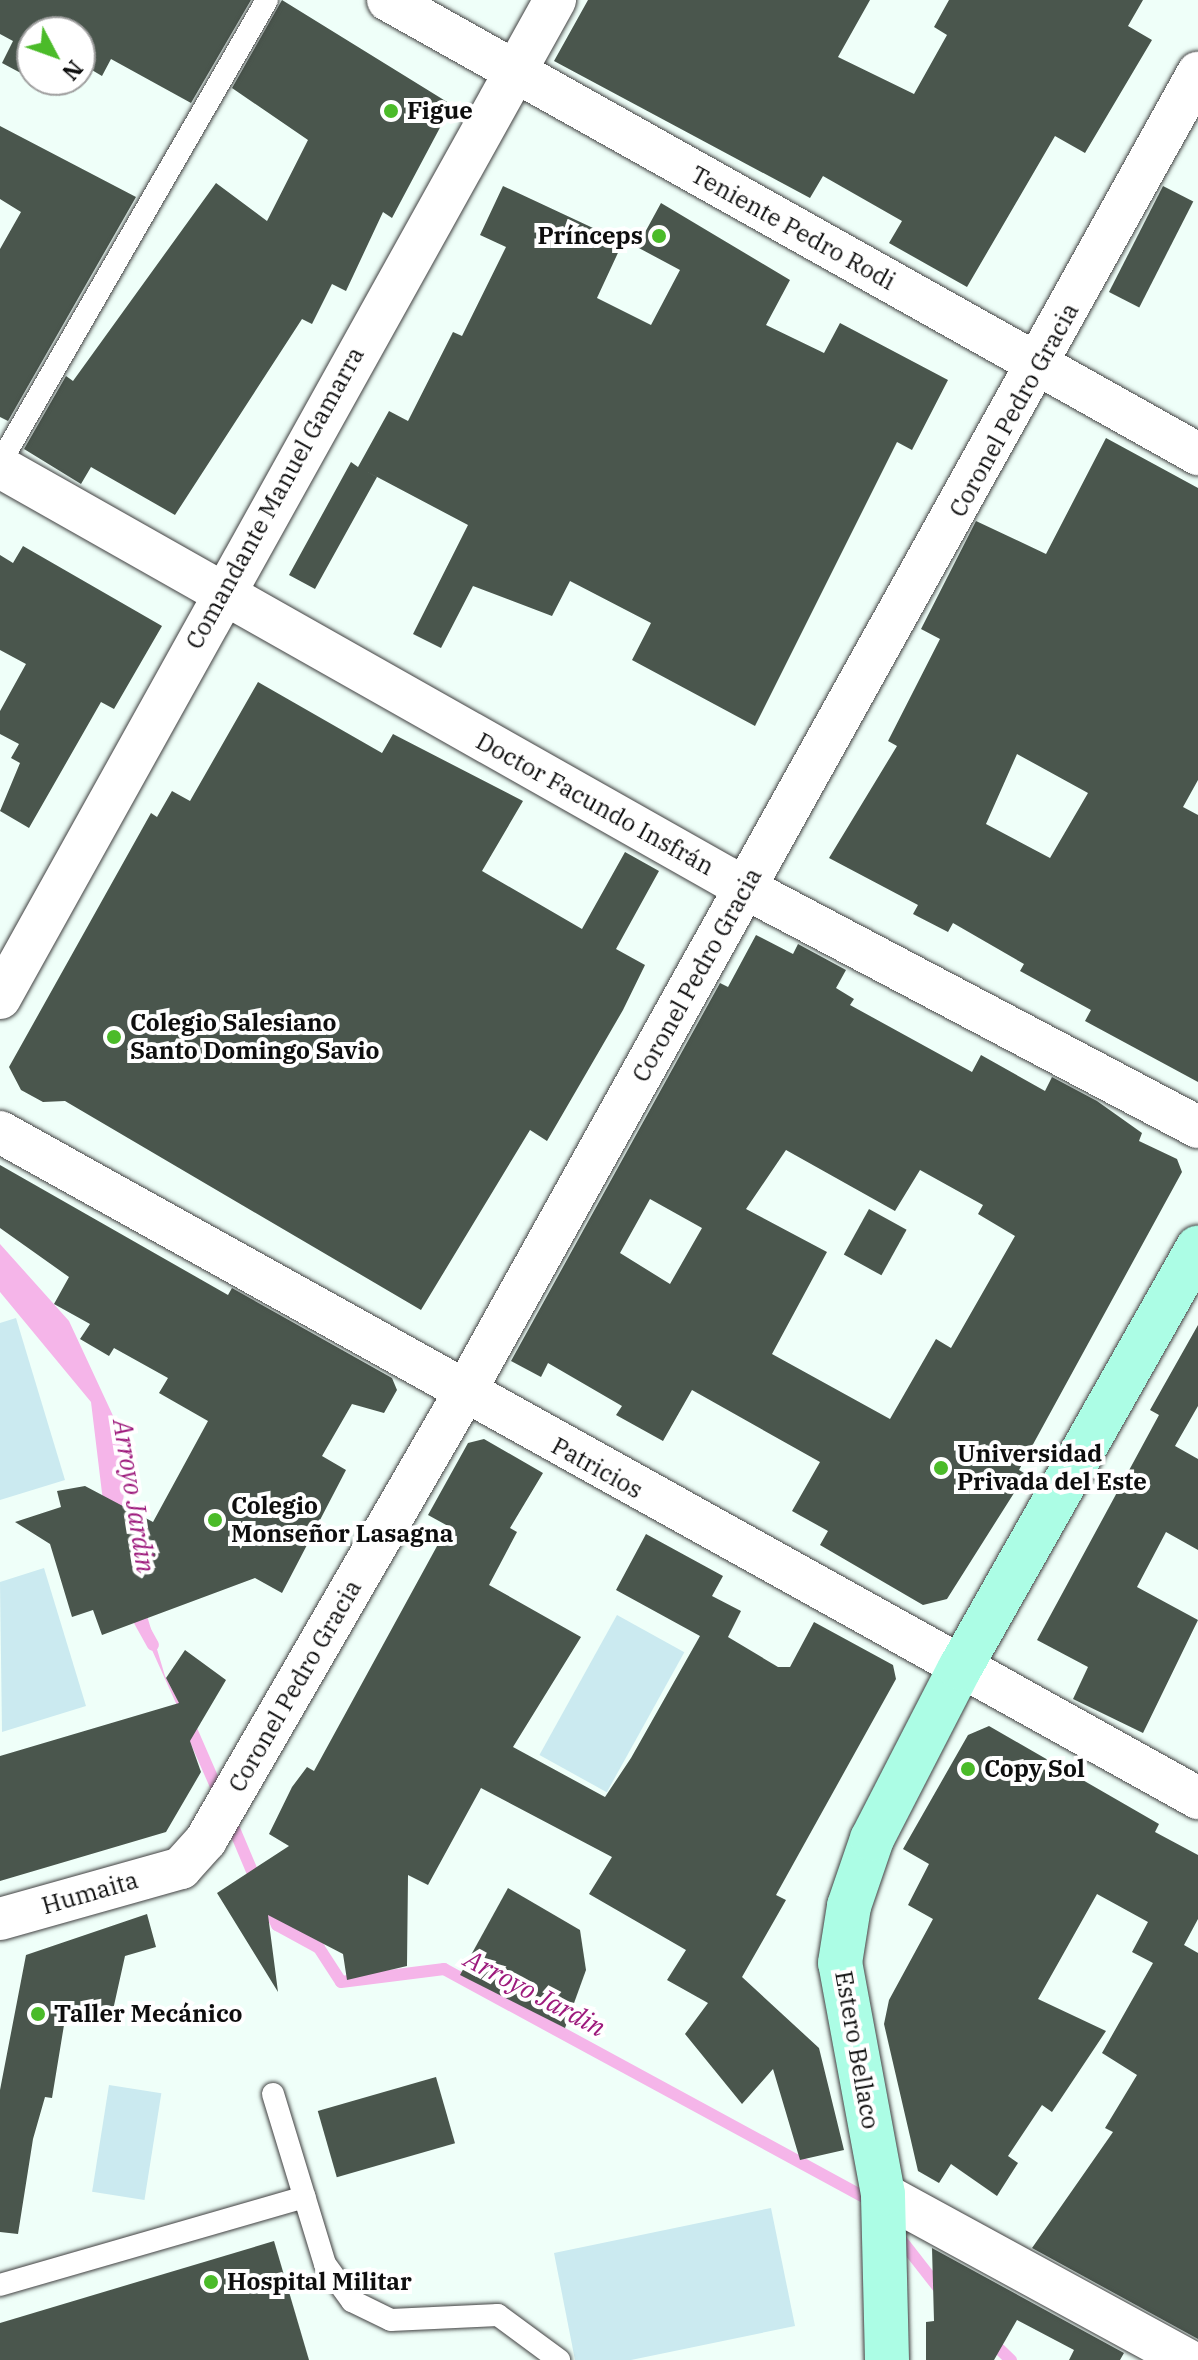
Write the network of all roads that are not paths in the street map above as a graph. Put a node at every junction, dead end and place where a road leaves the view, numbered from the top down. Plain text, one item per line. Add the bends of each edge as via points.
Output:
1 (267, 0) edge
2 (388, 0) edge
3 (555, 0) edge
4 (515, 71) junction
5 (1198, 73) edge
6 (1039, 367) junction
7 (1198, 454) edge
8 (0, 465) edge
9 (221, 593) junction
10 (745, 888) junction
11 (0, 998) edge
12 (1198, 1127) edge
13 (0, 1132) edge
14 (1198, 1248) edge
15 (463, 1395) junction
16 (960, 1668) junction
17 (1198, 1798) edge
18 (193, 1854) joint
19 (0, 1919) edge
20 (273, 2094) dead end
21 (305, 2197) junction
22 (884, 2198) junction
23 (0, 2285) edge
24 (559, 2360) edge
25 (887, 2360) edge
26 (1187, 2360) edge

1 - 8 lane
2 - 4 street, Teniente Pedro Rodi
3 - 4 street, Comandante Manuel Gamarra
4 - 6 street, Teniente Pedro Rodi
4 - 9 street, Comandante Manuel Gamarra
5 - 6 street, Coronel Pedro Gracia
6 - 7 street, Teniente Pedro Rodi
6 - 10 street, Coronel Pedro Gracia
8 - 9 street, Doctor Facundo Insfrán
9 - 10 street, Doctor Facundo Insfrán
9 - 11 street, Comandante Manuel Gamarra
10 - 12 street, Doctor Facundo Insfrán
10 - 15 street, Coronel Pedro Gracia
13 - 15 street, Patricios
14 - 16 street, Estero Bellaco
15 - 16 street, Patricios
15 - 18 street, Coronel Pedro Gracia
16 - 17 street, Patricios
16 - 22 street, Estero Bellaco via 872,1839 842,1948
18 - 19 street, Humaita
20 - 21 lane
21 - 23 lane
21 - 24 lane via 325,2264 366,2311 391,2320 498,2315
22 - 25 street, Estero Bellaco
22 - 26 street

